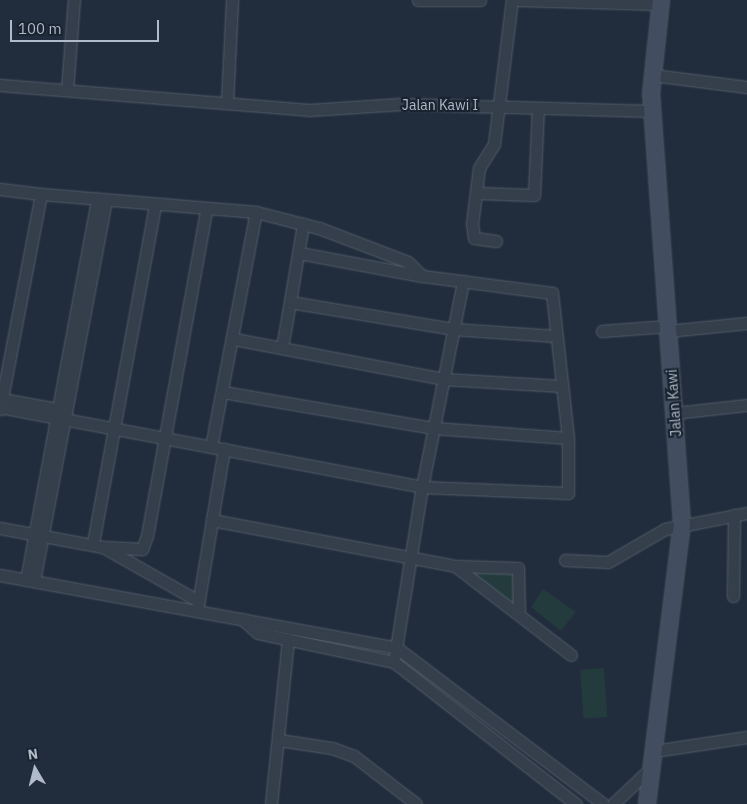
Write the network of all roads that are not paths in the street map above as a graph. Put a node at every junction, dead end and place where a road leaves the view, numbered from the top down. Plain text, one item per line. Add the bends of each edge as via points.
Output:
1 (74, 0) edge
2 (232, 0) edge
3 (418, 0) edge
4 (480, 0) edge
5 (512, 0) edge
6 (517, 0) edge
7 (661, 2) edge
8 (652, 75) junction
9 (0, 85) edge
10 (747, 87) edge
11 (67, 90) junction
12 (227, 104) junction
13 (499, 105) junction
14 (538, 108) junction
15 (653, 111) junction
16 (0, 189) edge
17 (477, 193) junction
18 (41, 194) junction
19 (101, 199) junction
20 (155, 205) junction
21 (206, 211) junction
22 (256, 212) junction
23 (303, 224) junction
24 (496, 241) dead end
25 (299, 253) junction
26 (422, 276) junction
27 (462, 281) junction
28 (290, 302) junction
29 (747, 323) edge
30 (668, 328) junction
31 (454, 329) junction
32 (602, 331) dead end
33 (556, 336) junction
34 (234, 339) junction
35 (282, 347) junction
36 (444, 379) junction
37 (562, 386) junction
38 (223, 392) junction
39 (1, 405) edge
40 (747, 405) edge
41 (674, 413) junction
42 (64, 415) junction
43 (434, 428) junction
44 (114, 429) junction
45 (164, 438) junction
46 (568, 438) junction
47 (211, 447) junction
48 (224, 450) junction
49 (422, 487) junction
50 (747, 513) edge
51 (734, 515) junction
52 (212, 520) junction
53 (682, 524) junction
54 (0, 528) edge
55 (38, 534) junction
56 (98, 545) junction
57 (410, 559) junction
58 (565, 560) dead end
59 (455, 566) junction
60 (0, 575) edge
61 (30, 581) junction
62 (734, 596) dead end
63 (197, 606) junction
64 (519, 614) junction
65 (242, 619) junction
66 (288, 640) junction
67 (397, 648) junction
68 (571, 655) dead end
69 (394, 662) junction
70 (747, 737) edge
71 (279, 740) junction
72 (653, 759) junction
73 (560, 772) junction
74 (551, 784) junction
75 (271, 804) edge
76 (416, 804) edge
77 (576, 804) edge
78 (603, 804) edge
79 (613, 804) edge
80 (647, 804) edge

1 - 11 street
2 - 12 street
3 - 4 street
5 - 13 street
6 - 7 street
7 - 8 main road, Jalan Kawi
8 - 10 street
8 - 15 main road, Jalan Kawi
9 - 11 street, Jalan Kawi I
11 - 12 street, Jalan Kawi I
12 - 13 street, Jalan Kawi I via 309,110 401,104
13 - 14 street, Jalan Kawi I
13 - 17 street via 493,147 479,168
14 - 15 street, Jalan Kawi I
14 - 17 street via 534,194
15 - 30 main road, Jalan Kawi
16 - 18 street
17 - 24 street via 473,236
18 - 19 street
18 - 39 street
19 - 20 street
19 - 42 street
20 - 21 street
20 - 44 street
21 - 22 street
21 - 45 street
22 - 23 street
22 - 34 street
23 - 25 street
23 - 26 street via 408,262
25 - 26 street
25 - 28 street
26 - 27 street
27 - 31 street
27 - 33 street via 551,292
28 - 31 street
28 - 35 street
29 - 30 street
30 - 32 street
30 - 41 main road, Jalan Kawi
31 - 33 street
31 - 36 street
33 - 37 street
34 - 35 street
34 - 38 street
35 - 36 street
36 - 37 street
36 - 43 street
37 - 46 street
38 - 43 street
38 - 47 street
39 - 42 street
40 - 41 street
41 - 53 main road, Jalan Kawi
42 - 44 street
42 - 55 street
43 - 46 street
43 - 49 street
44 - 45 street
44 - 56 street
45 - 47 street
45 - 56 street via 144,546
46 - 49 street via 568,493
47 - 48 street
48 - 49 street
48 - 52 street
49 - 57 street
50 - 51 street
51 - 53 street
51 - 62 street
52 - 57 street
52 - 63 street
53 - 58 street via 648,535 608,562
53 - 72 main road, Jalan Kawi
54 - 55 street
55 - 56 street
55 - 61 street
56 - 63 street
57 - 59 street
57 - 67 street
59 - 64 street
59 - 64 street via 518,568
60 - 61 street
61 - 63 street
63 - 65 street
64 - 68 street
65 - 66 street via 258,633
65 - 67 street
66 - 69 street
66 - 71 street
67 - 69 street
67 - 73 street
69 - 74 street
70 - 72 street
71 - 75 street
71 - 76 street via 332,748 354,756
72 - 79 street
72 - 80 main road, Jalan Kawi
73 - 74 street
73 - 78 street
74 - 77 street

